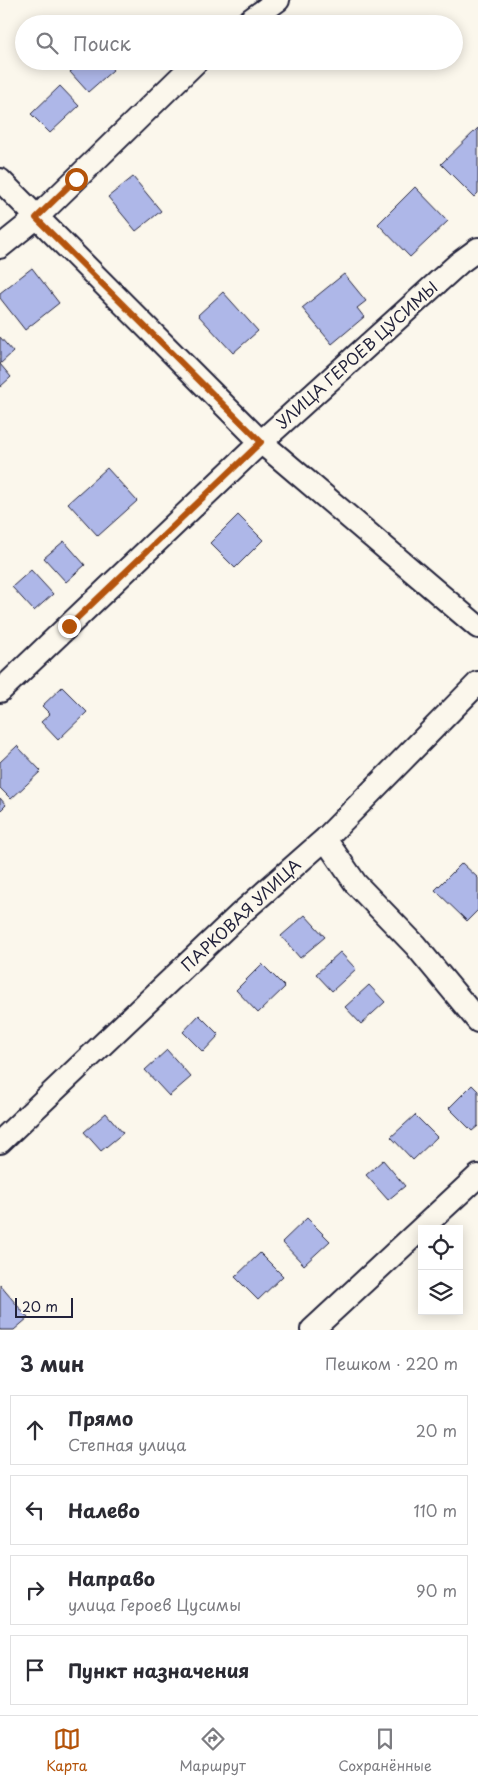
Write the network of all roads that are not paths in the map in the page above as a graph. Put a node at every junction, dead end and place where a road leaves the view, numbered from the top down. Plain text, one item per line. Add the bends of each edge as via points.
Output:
1 (278, 0) edge
2 (257, 15) edge
3 (188, 70) edge
4 (0, 180) edge
5 (36, 218) junction
6 (0, 247) edge
7 (478, 249) edge
8 (261, 442) junction
9 (478, 627) edge
10 (478, 682) edge
11 (0, 691) edge
12 (325, 839) junction
13 (478, 1021) edge
14 (0, 1142) edge
15 (478, 1176) edge
16 (312, 1330) edge

1 - 2 street
3 - 5 street
4 - 5 street
5 - 6 street
5 - 8 street
7 - 8 street, УЛИЦА ГЕРОЕВ ЦУСИМЫ
8 - 9 street
8 - 11 street, УЛИЦА ГЕРОЕВ ЦУСИМЫ
10 - 12 street, ПАРКОВАЯ УЛИЦА
12 - 13 street via 356,884 415,945
12 - 14 street, ПАРКОВАЯ УЛИЦА via 240,914
15 - 16 street

